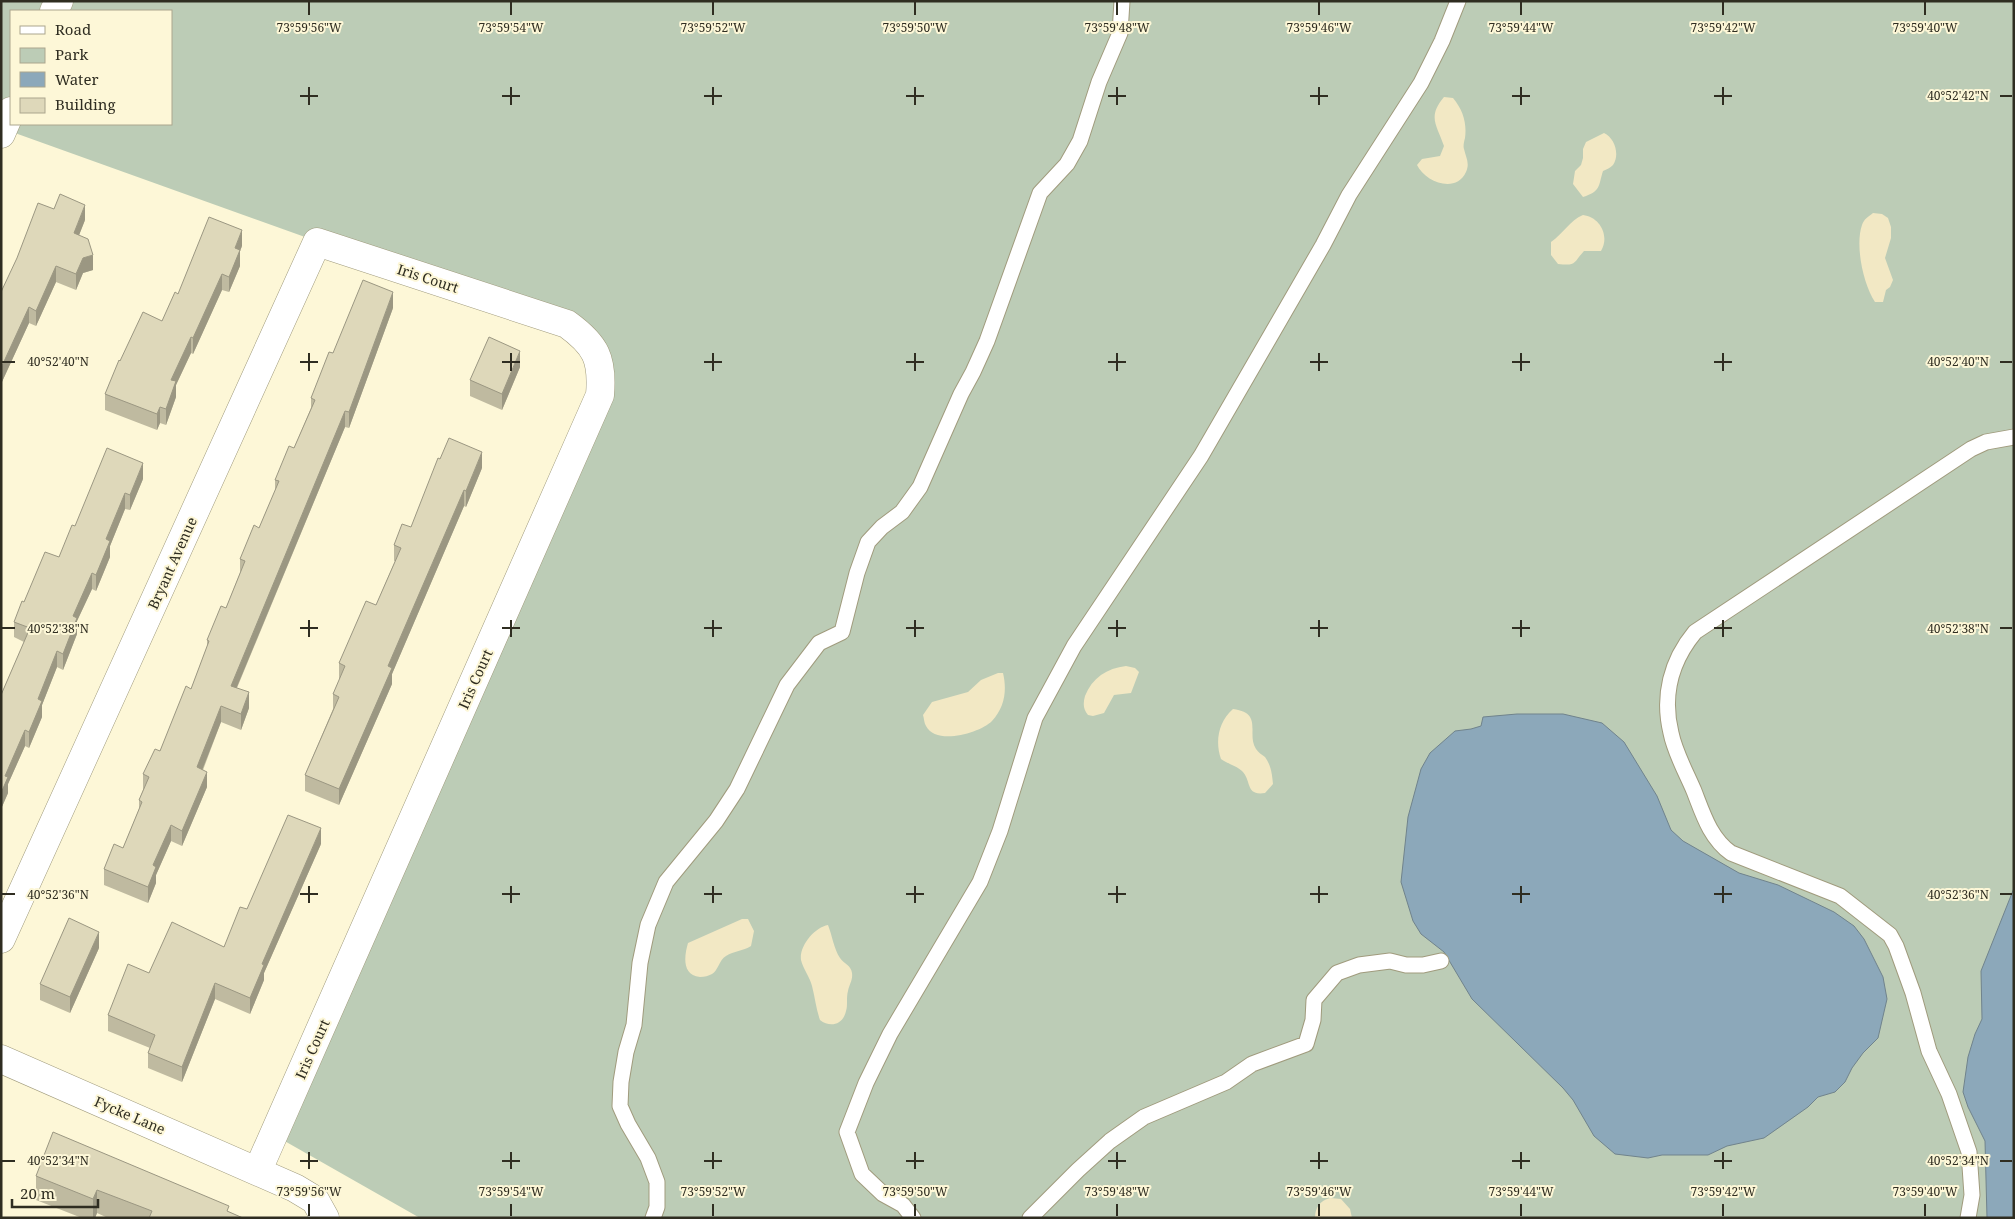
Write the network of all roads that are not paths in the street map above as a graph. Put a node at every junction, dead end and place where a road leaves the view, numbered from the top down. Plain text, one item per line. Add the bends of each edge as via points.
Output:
1 (1122, 1) edge
2 (1458, 1) edge
3 (10, 113) edge
4 (1, 134) edge
5 (374, 260) joint
6 (2014, 437) edge
7 (1, 939) edge
8 (1441, 961) dead end
9 (1, 1059) edge
10 (258, 1170) junction
11 (325, 1218) edge
12 (653, 1218) edge
13 (913, 1218) edge
14 (1030, 1218) edge
15 (1968, 1218) edge

1 - 12 lane via 1120,33 1099,82 1080,141 1067,164 1040,193 987,341 920,487 902,512 868,542 842,632 819,643 787,685 737,789 716,822 666,882 648,925 640,963 634,1025 621,1082 620,1106 657,1182 657,1207
2 - 13 lane via 1421,83 1349,195 1201,456 1074,646 1035,718 1000,831 980,882 890,1034 866,1083 847,1132 862,1174 883,1194 903,1205
3 - 4 street
5 - 7 street, Bryant Avenue via 317,242
5 - 10 street, Iris Court via 567,324 584,336 596,354 602,374 600,396
6 - 15 lane via 1971,449 1695,632 1677,658 1668,688 1671,734 1720,845 1731,853 1840,896 1890,935 1913,994 1929,1050 1949,1094 1969,1152 1972,1195
8 - 14 lane via 1406,965 1390,961 1360,965 1336,973 1314,1000 1313,1020 1306,1044 1252,1064 1226,1082 1144,1117 1078,1170
9 - 10 street, Fycke Lane
10 - 11 street, Fycke Lane via 315,1200

